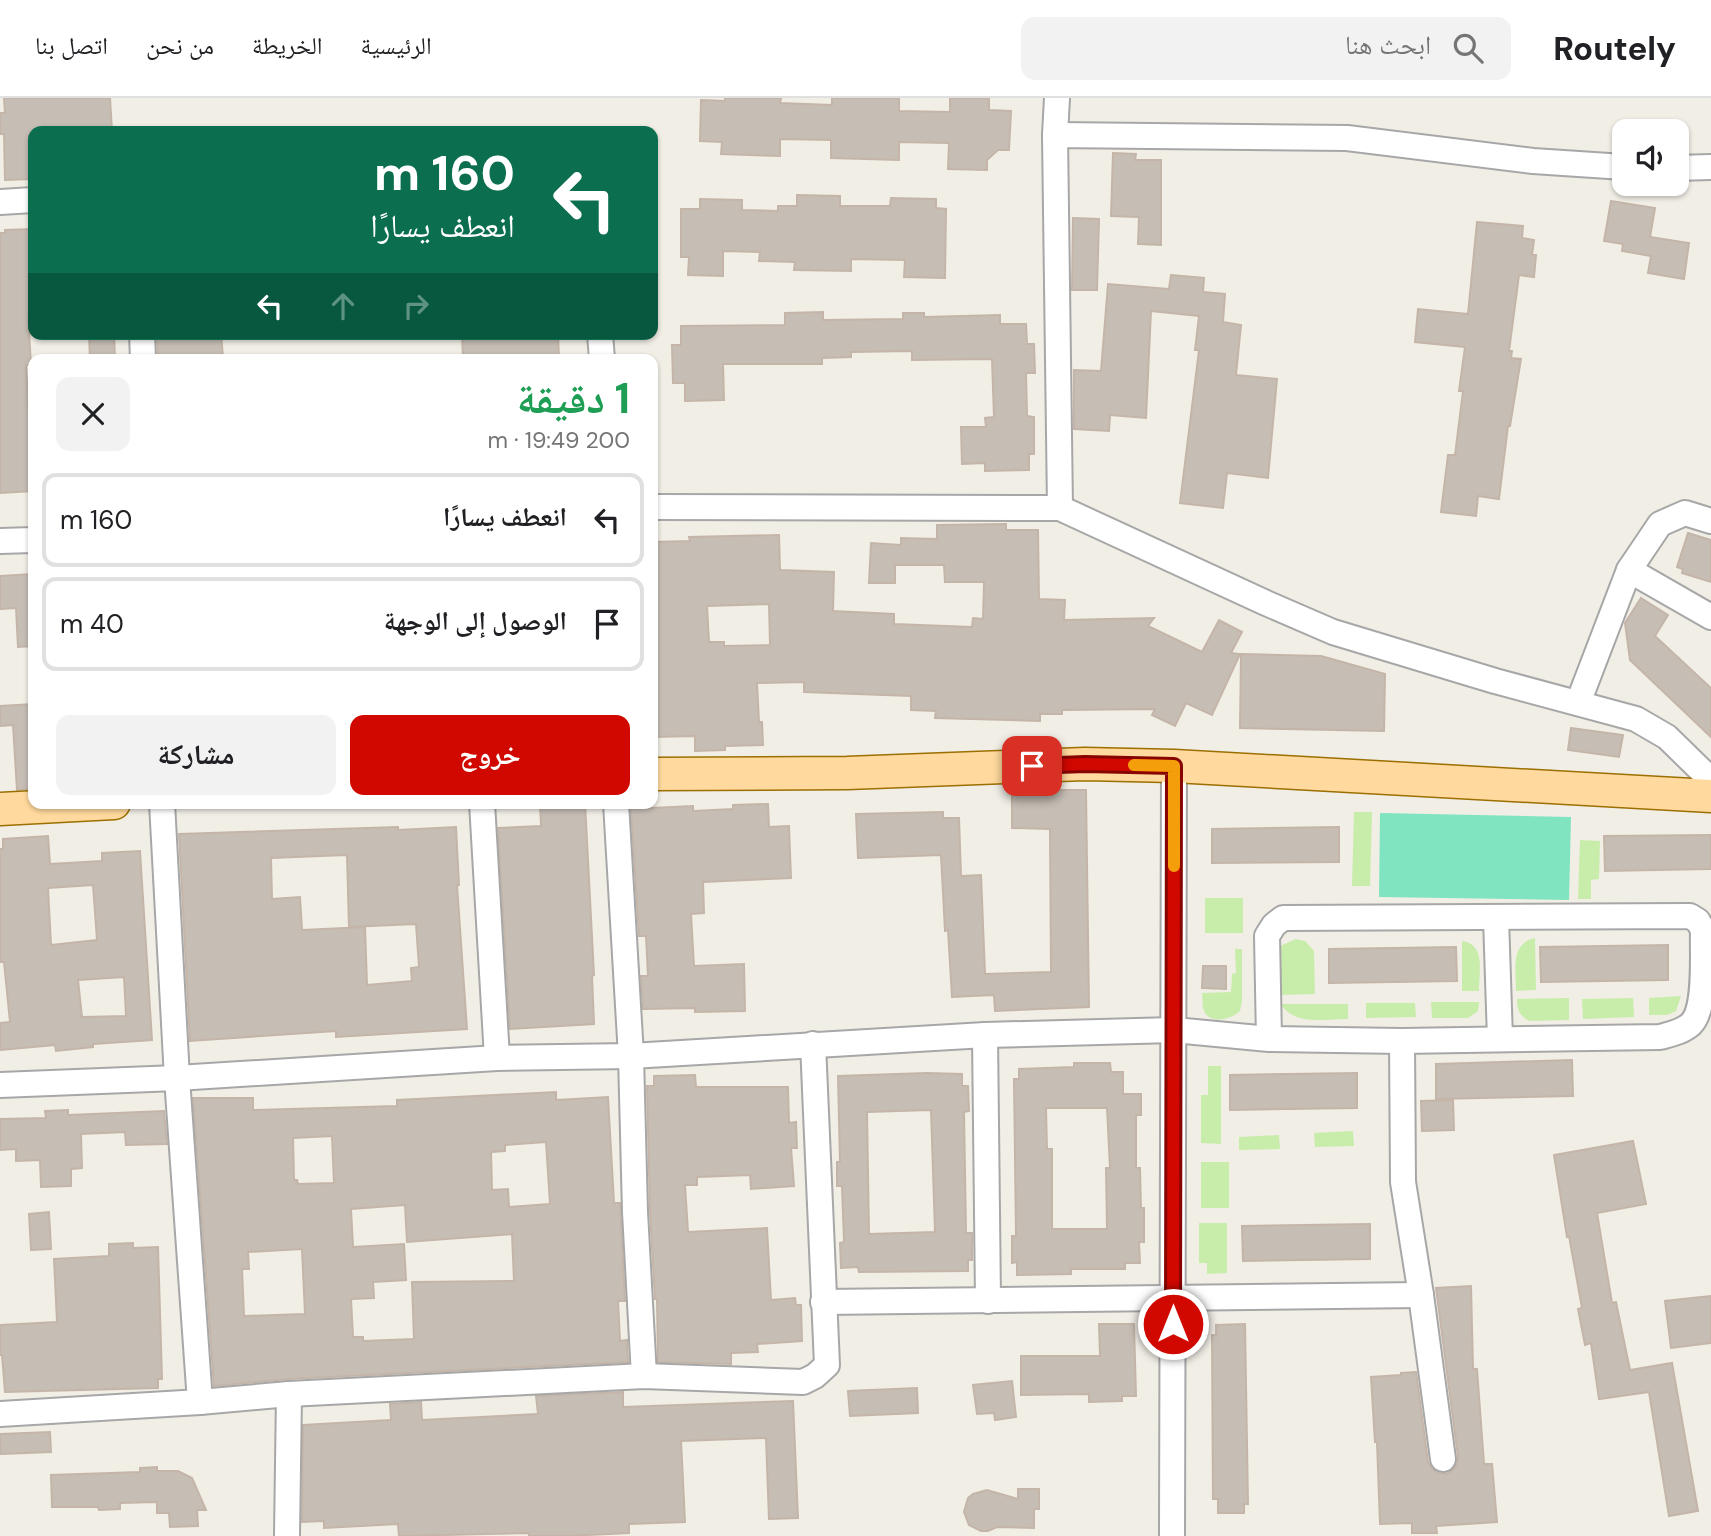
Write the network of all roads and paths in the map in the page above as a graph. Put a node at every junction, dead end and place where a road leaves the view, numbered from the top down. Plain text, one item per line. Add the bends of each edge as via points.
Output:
1 (1057, 98) edge
2 (1055, 135) junction
3 (1612, 166) edge
4 (1711, 167) edge
5 (1689, 168) edge
6 (28, 200) edge
7 (0, 202) edge
8 (658, 507) edge
9 (1060, 508) junction
10 (1711, 521) edge
11 (28, 540) edge
12 (0, 541) edge
13 (1629, 570) junction
14 (1711, 617) edge
15 (1578, 703) junction
16 (1174, 766) junction
17 (658, 774) edge
18 (1711, 780) edge
19 (1711, 796) edge
20 (28, 808) edge
21 (0, 809) edge
22 (162, 809) edge
23 (482, 809) edge
24 (616, 809) edge
25 (1496, 918) junction
26 (1174, 1030) junction
27 (985, 1035) junction
28 (1269, 1039) junction
29 (1500, 1039) junction
30 (1402, 1041) junction
31 (813, 1044) junction
32 (631, 1056) junction
33 (497, 1058) junction
34 (177, 1078) junction
35 (0, 1086) edge
36 (1421, 1295) junction
37 (1173, 1298) junction
38 (988, 1301) junction
39 (823, 1302) junction
40 (644, 1376) junction
41 (289, 1394) junction
42 (200, 1402) junction
43 (0, 1414) edge
44 (1443, 1459) dead end
45 (286, 1536) edge
46 (1172, 1536) edge

1 - 2 street
2 - 3 street via 1347,138
2 - 9 street
4 - 5 street
6 - 7 street
8 - 9 street
9 - 15 street via 1333,632
10 - 13 street via 1685,513 1660,524
11 - 12 street
13 - 14 street
13 - 15 street
15 - 18 street via 1636,719 1657,731
16 - 17 main road
16 - 19 main road
16 - 26 street
20 - 21 main road
22 - 34 street
23 - 33 street
24 - 32 street
25 - 28 street via 1283,918 1267,936
25 - 29 street
25 - 29 street via 1690,916 1703,930 1701,1002 1693,1022 1678,1033
26 - 27 street
26 - 28 street
26 - 37 street
27 - 31 street
27 - 38 street
28 - 30 street
29 - 30 street
30 - 36 street via 1403,1182
31 - 32 street
31 - 39 street
32 - 33 street
32 - 40 street
33 - 34 street
34 - 35 street
34 - 42 street
36 - 37 street
36 - 44 street
37 - 38 street
37 - 46 street
38 - 39 street
39 - 40 street via 827,1365 803,1382
40 - 41 street
41 - 42 street
41 - 45 street
42 - 43 street

